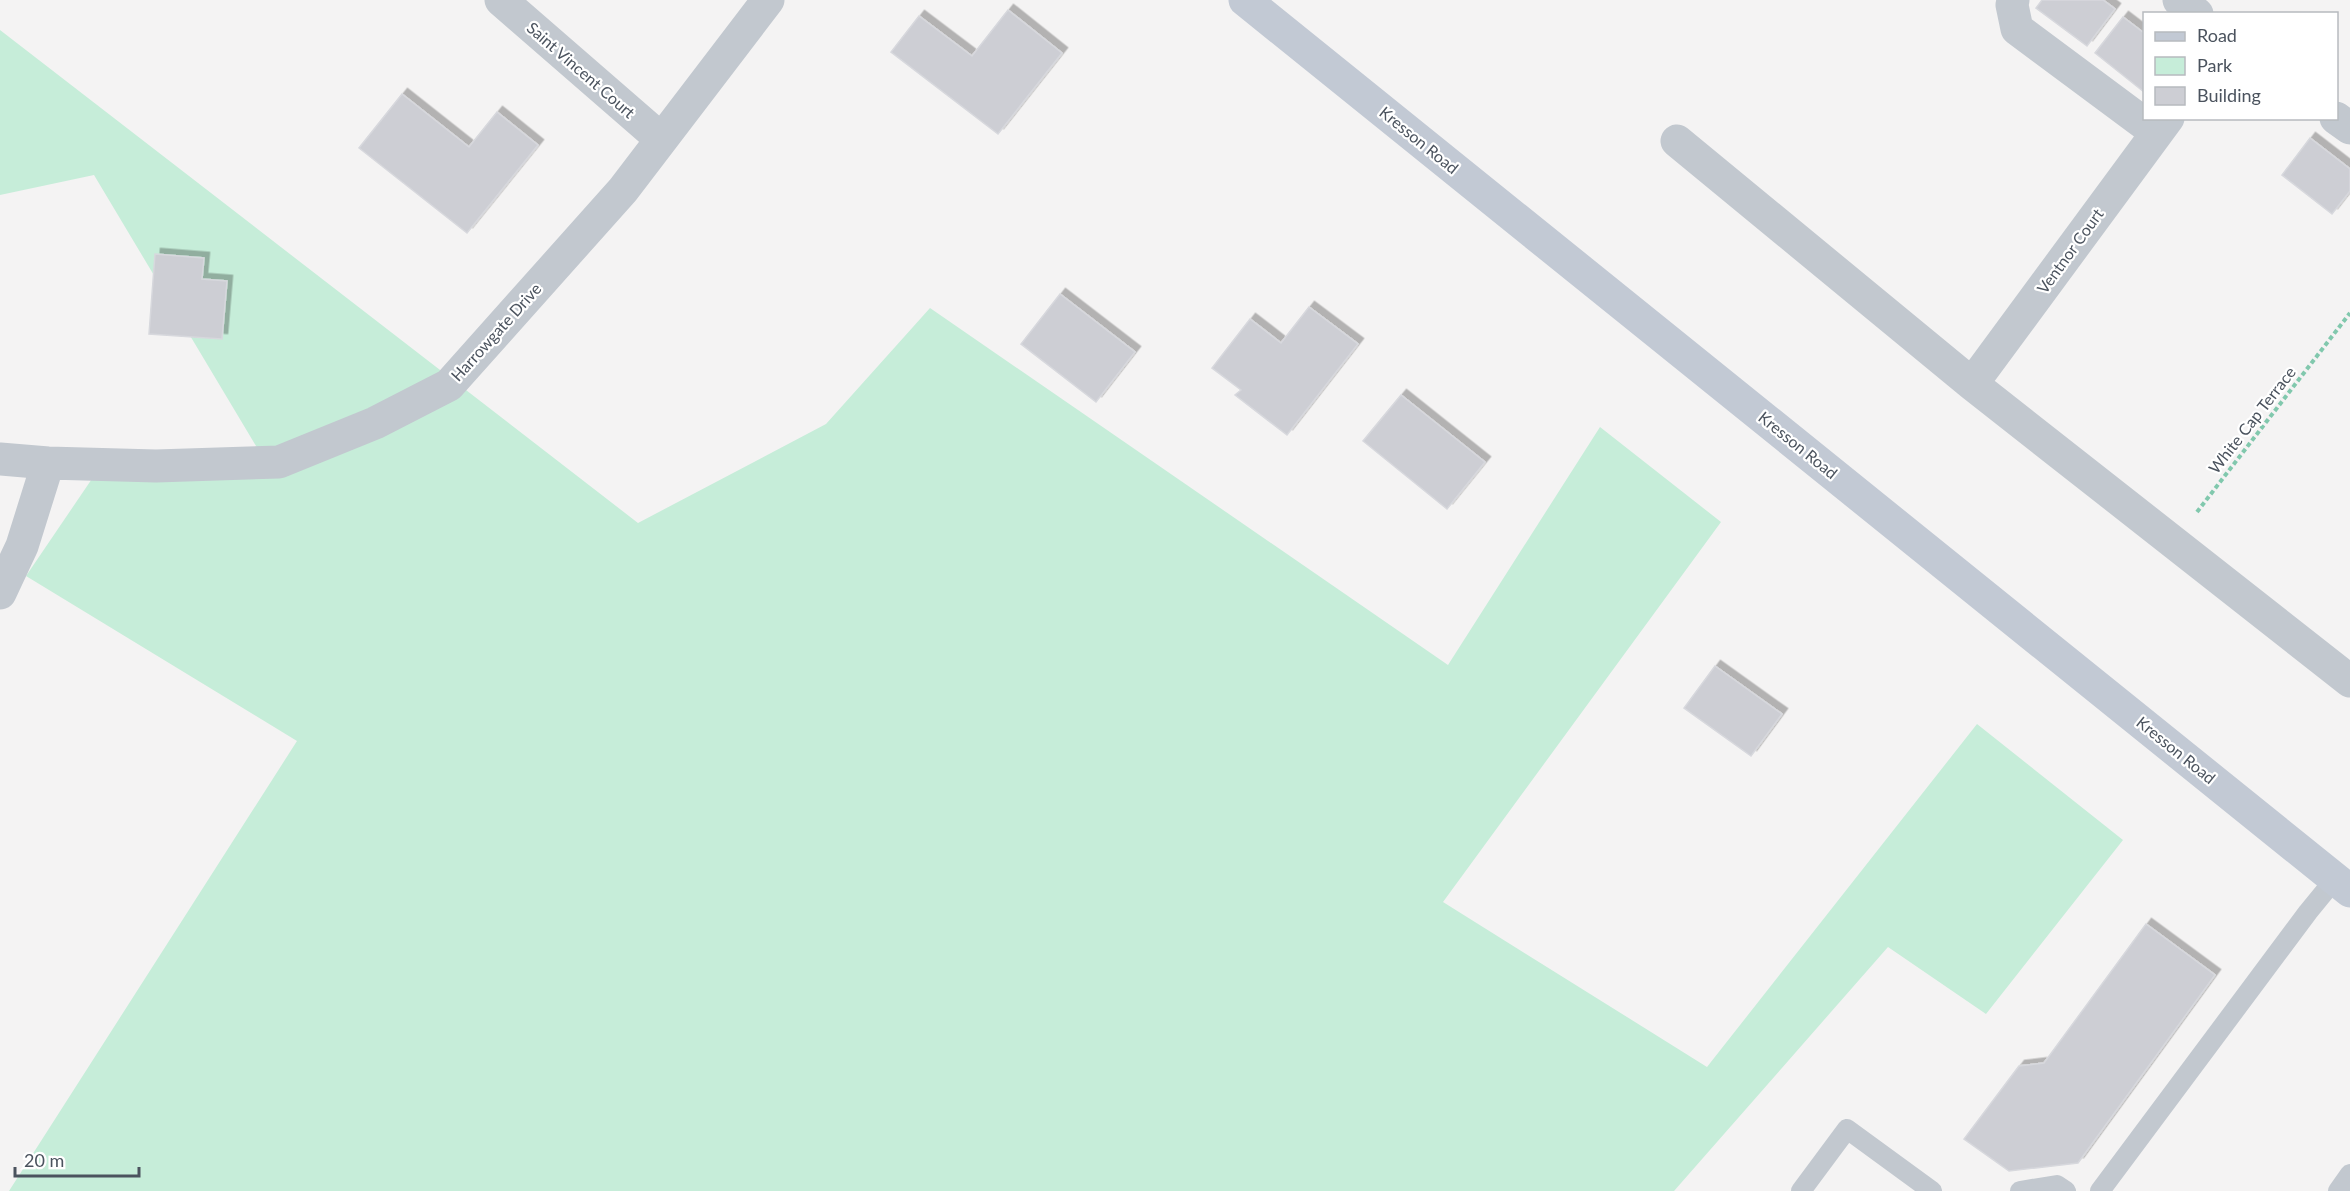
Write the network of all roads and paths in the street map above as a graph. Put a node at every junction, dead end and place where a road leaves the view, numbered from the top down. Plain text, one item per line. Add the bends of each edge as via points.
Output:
1 (501, 0) edge
2 (768, 0) edge
3 (1245, 0) edge
4 (2013, 0) edge
5 (2179, 0) edge
6 (2194, 12) edge
7 (2143, 113) edge
8 (2338, 119) edge
9 (2163, 126) edge
10 (2350, 128) edge
11 (661, 140) junction
12 (1677, 141) dead end
13 (2350, 313) edge
14 (1972, 384) junction
15 (0, 459) edge
16 (48, 463) junction
17 (2174, 542) junction
18 (0, 593) edge
19 (2350, 681) edge
20 (2343, 885) edge
21 (2350, 1174) edge
22 (1801, 1191) edge
23 (1932, 1191) edge
24 (2020, 1191) edge
25 (2066, 1191) edge
26 (2100, 1191) edge
27 (2338, 1191) edge

1 - 11 street, Saint Vincent Court
2 - 11 street, Harrowgate Drive
3 - 20 street, Kresson Road
4 - 7 street via 2017,28
5 - 6 street
8 - 10 street
9 - 14 street, Ventnor Court
11 - 16 street, Harrowgate Drive via 623,189 448,385 375,423 279,462 156,466
12 - 14 street
13 - 17 path, White Cap Terrace
14 - 17 street
15 - 16 street, Harrowgate Drive
16 - 18 street via 22,546
17 - 19 street
20 - 26 lane via 2308,912
21 - 27 lane
22 - 23 lane via 1847,1129
24 - 25 lane via 2057,1185

